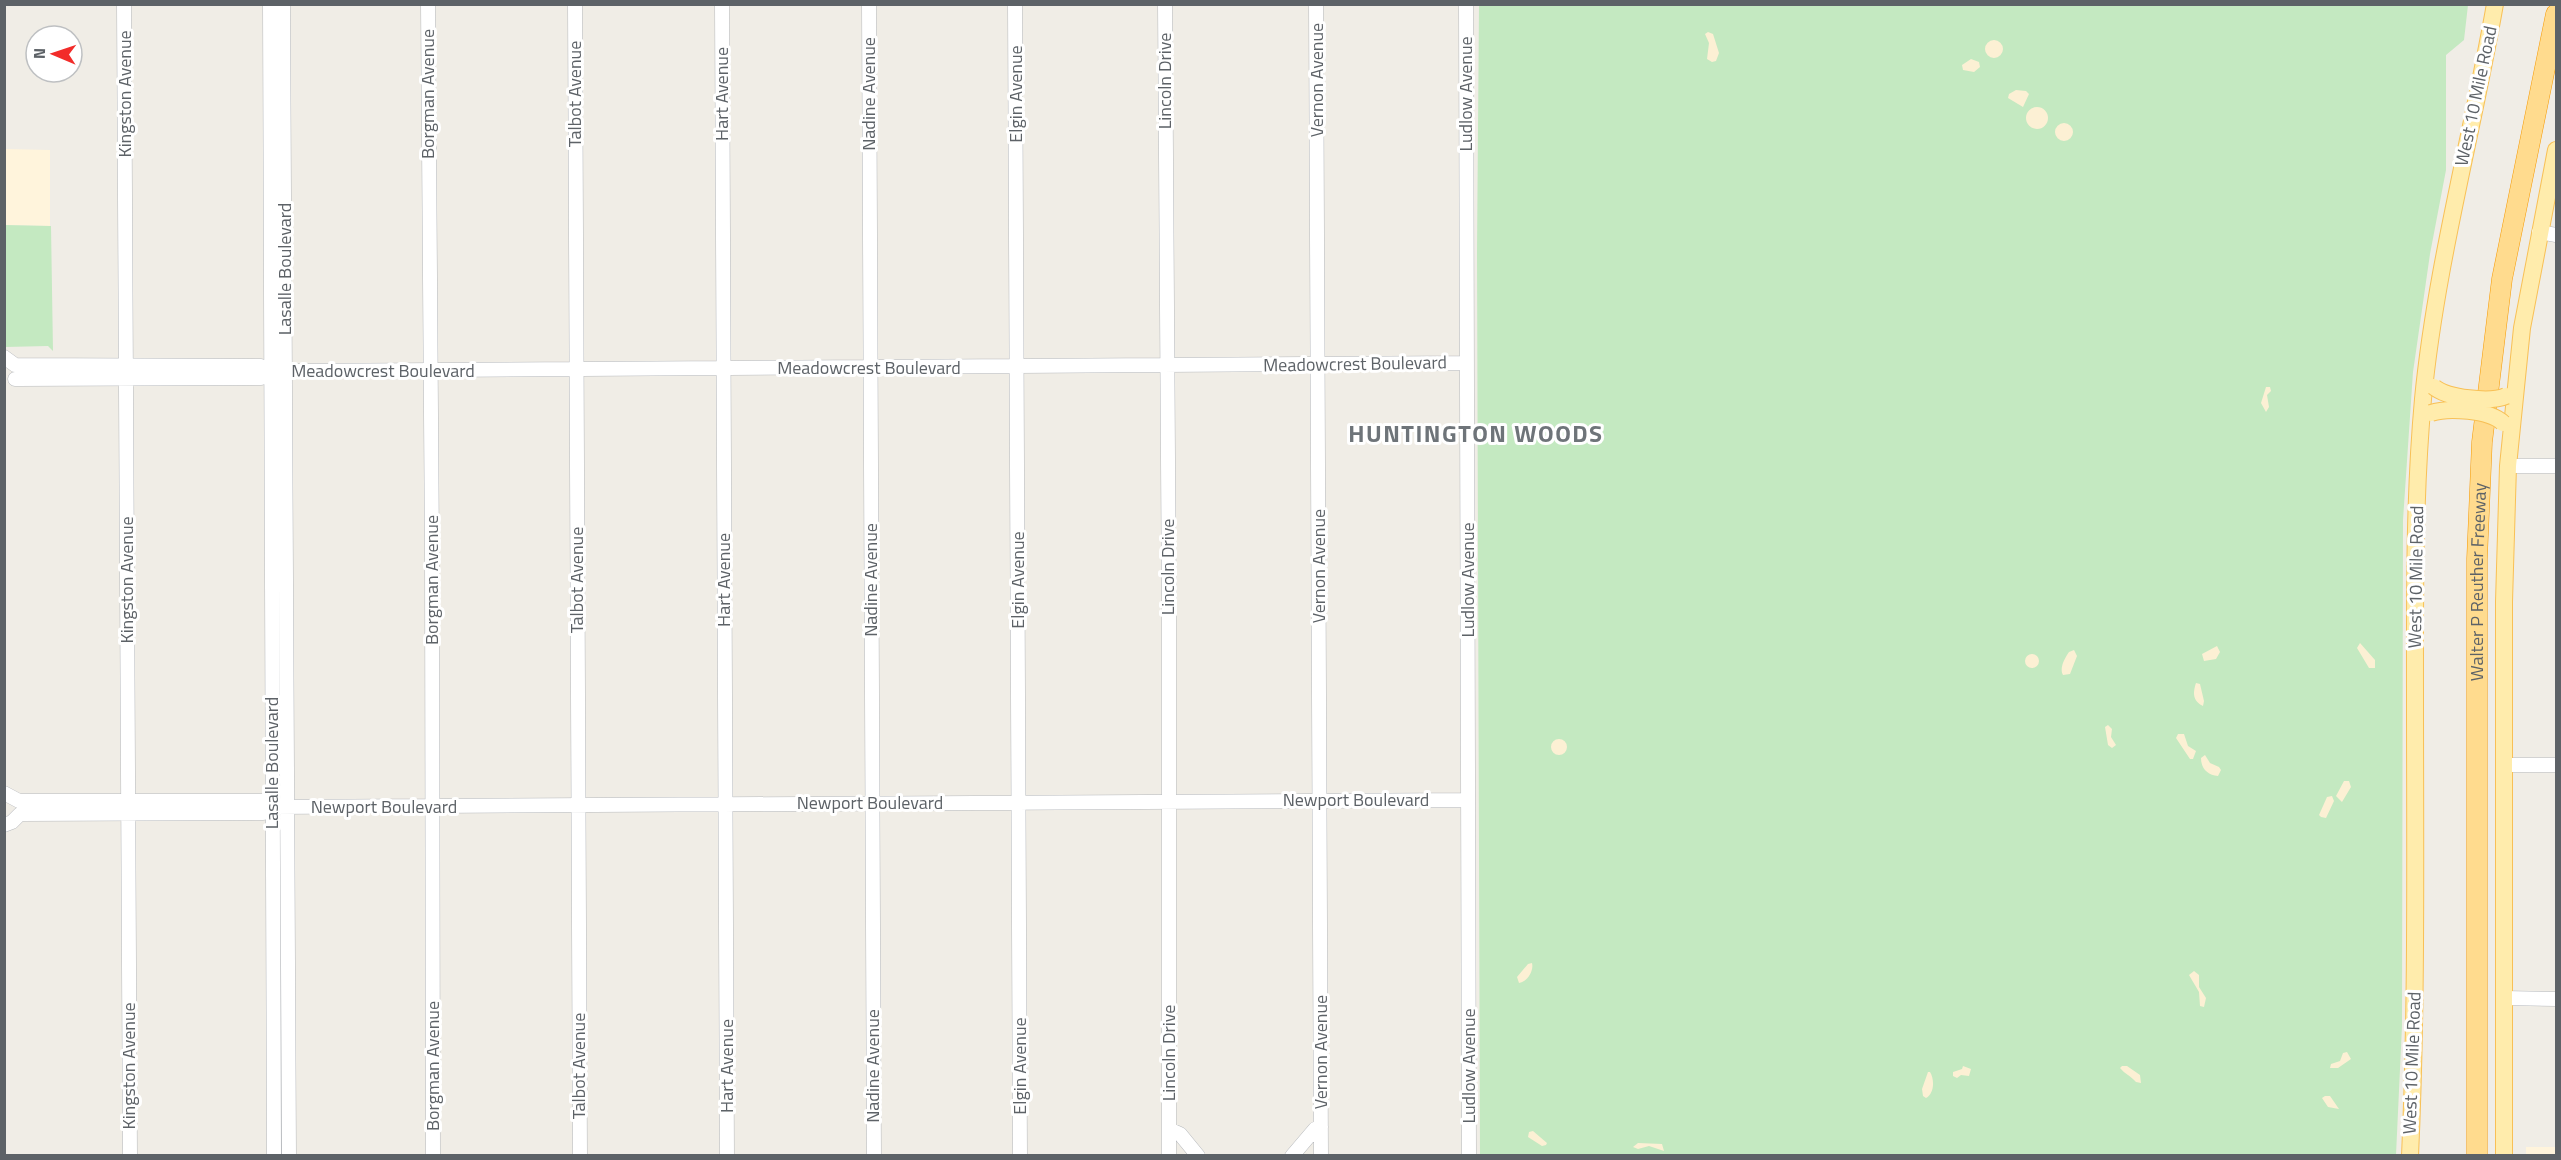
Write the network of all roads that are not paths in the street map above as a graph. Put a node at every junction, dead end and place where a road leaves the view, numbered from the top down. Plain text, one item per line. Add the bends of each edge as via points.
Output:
1 (124, 4) edge
2 (270, 4) edge
3 (283, 4) edge
4 (428, 4) edge
5 (575, 4) edge
6 (722, 4) edge
7 (868, 4) edge
8 (1016, 4) edge
9 (1165, 4) edge
10 (1316, 4) edge
11 (1466, 4) edge
12 (2495, 4) edge
13 (2556, 14) edge
14 (277, 149) junction
15 (2556, 150) edge
16 (2546, 222) edge
17 (2556, 235) edge
18 (1467, 363) junction
19 (1318, 364) junction
20 (1167, 366) junction
21 (1017, 367) junction
22 (723, 368) junction
23 (871, 368) junction
24 (576, 370) junction
25 (279, 371) junction
26 (429, 371) junction
27 (10, 372) edge
28 (127, 372) junction
29 (2430, 379) junction
30 (2510, 391) junction
31 (2426, 416) junction
32 (2506, 430) junction
33 (2508, 466) junction
34 (2556, 466) edge
35 (279, 570) junction
36 (2504, 765) junction
37 (2556, 765) edge
38 (4, 793) edge
39 (1320, 800) junction
40 (1468, 800) junction
41 (1168, 801) junction
42 (1019, 802) junction
43 (872, 803) junction
44 (725, 804) junction
45 (578, 805) junction
46 (272, 807) junction
47 (287, 807) junction
48 (431, 807) junction
49 (20, 808) junction
50 (128, 808) junction
51 (4, 825) edge
52 (273, 956) junction
53 (288, 956) junction
54 (2504, 999) junction
55 (2556, 999) edge
56 (281, 1093) junction
57 (1322, 1127) junction
58 (1169, 1129) junction
59 (130, 1155) edge
60 (274, 1155) edge
61 (289, 1155) edge
62 (433, 1155) edge
63 (580, 1155) edge
64 (727, 1155) edge
65 (874, 1155) edge
66 (1020, 1155) edge
67 (1169, 1155) edge
68 (1198, 1155) edge
69 (1292, 1155) edge
70 (1322, 1155) edge
71 (1469, 1155) edge
72 (2410, 1155) edge
73 (2477, 1155) edge
74 (2504, 1155) edge

1 - 28 street, Kingston Avenue
2 - 14 street, Lasalle Boulevard
3 - 14 street, Lasalle Boulevard
4 - 26 street, Borgman Avenue
5 - 24 street, Talbot Avenue
6 - 22 street, Hart Avenue
7 - 23 street, Nadine Avenue
8 - 21 street, Elgin Avenue
9 - 20 street, Lincoln Drive
10 - 19 street, Vernon Avenue
11 - 18 street, Ludlow Avenue
12 - 29 main road, West 10 Mile Road via 2442,262
13 - 73 highway, Walter P Reuther Freeway via 2502,279 2482,442 2477,559
14 - 25 street, Lasalle Boulevard
15 - 16 main road
16 - 17 street
16 - 30 main road
18 - 19 street, Meadowcrest Boulevard
18 - 40 street, Ludlow Avenue
19 - 20 street, Meadowcrest Boulevard
19 - 39 street, Vernon Avenue
20 - 21 street, Meadowcrest Boulevard
20 - 41 street, Lincoln Drive
21 - 23 street, Meadowcrest Boulevard
21 - 42 street, Elgin Avenue
22 - 23 street, Meadowcrest Boulevard
22 - 24 street, Meadowcrest Boulevard
22 - 44 street, Hart Avenue
23 - 43 street, Nadine Avenue
24 - 26 street, Meadowcrest Boulevard
24 - 45 street, Talbot Avenue
25 - 26 street, Meadowcrest Boulevard
25 - 28 street, Meadowcrest Boulevard via 261,366
25 - 35 street, Lasalle Boulevard
26 - 48 street, Borgman Avenue
27 - 28 street, Meadowcrest Boulevard
28 - 50 street, Kingston Avenue
29 - 30 main road, bridge via 2449,395 2490,400
29 - 31 main road, West 10 Mile Road
30 - 32 main road
31 - 32 main road, bridge via 2445,410 2487,414
31 - 72 main road, West 10 Mile Road via 2415,560 2415,1048
32 - 33 main road
33 - 34 street
33 - 36 main road
35 - 46 street, Lasalle Boulevard
35 - 47 street, Lasalle Boulevard
36 - 37 street
36 - 54 main road
38 - 49 street, Newport Boulevard
39 - 40 street, Newport Boulevard
39 - 41 street, Newport Boulevard
39 - 57 street, Vernon Avenue
40 - 71 street, Ludlow Avenue
41 - 42 street, Newport Boulevard
41 - 58 street, Lincoln Drive
42 - 43 street, Newport Boulevard
42 - 66 street, Elgin Avenue
43 - 44 street, Newport Boulevard
43 - 65 street, Nadine Avenue
44 - 45 street, Newport Boulevard
44 - 64 street, Hart Avenue
45 - 48 street, Newport Boulevard
45 - 63 street, Talbot Avenue
46 - 47 street, Newport Boulevard
46 - 50 street, Newport Boulevard via 263,813
46 - 52 street, Lasalle Boulevard
47 - 48 street, Newport Boulevard
47 - 53 street, Lasalle Boulevard
48 - 62 street, Borgman Avenue
49 - 50 street, Newport Boulevard
49 - 51 street via 12,822
50 - 59 street, Kingston Avenue
52 - 53 street
52 - 56 street, Lasalle Boulevard
53 - 56 street, Lasalle Boulevard
54 - 55 street
54 - 74 main road
56 - 60 street, Lasalle Boulevard
56 - 61 street, Lasalle Boulevard
57 - 69 street, Vernon Avenue via 1315,1129
57 - 70 street, Vernon Avenue
58 - 67 street, Lincoln Drive
58 - 68 street via 1180,1134

